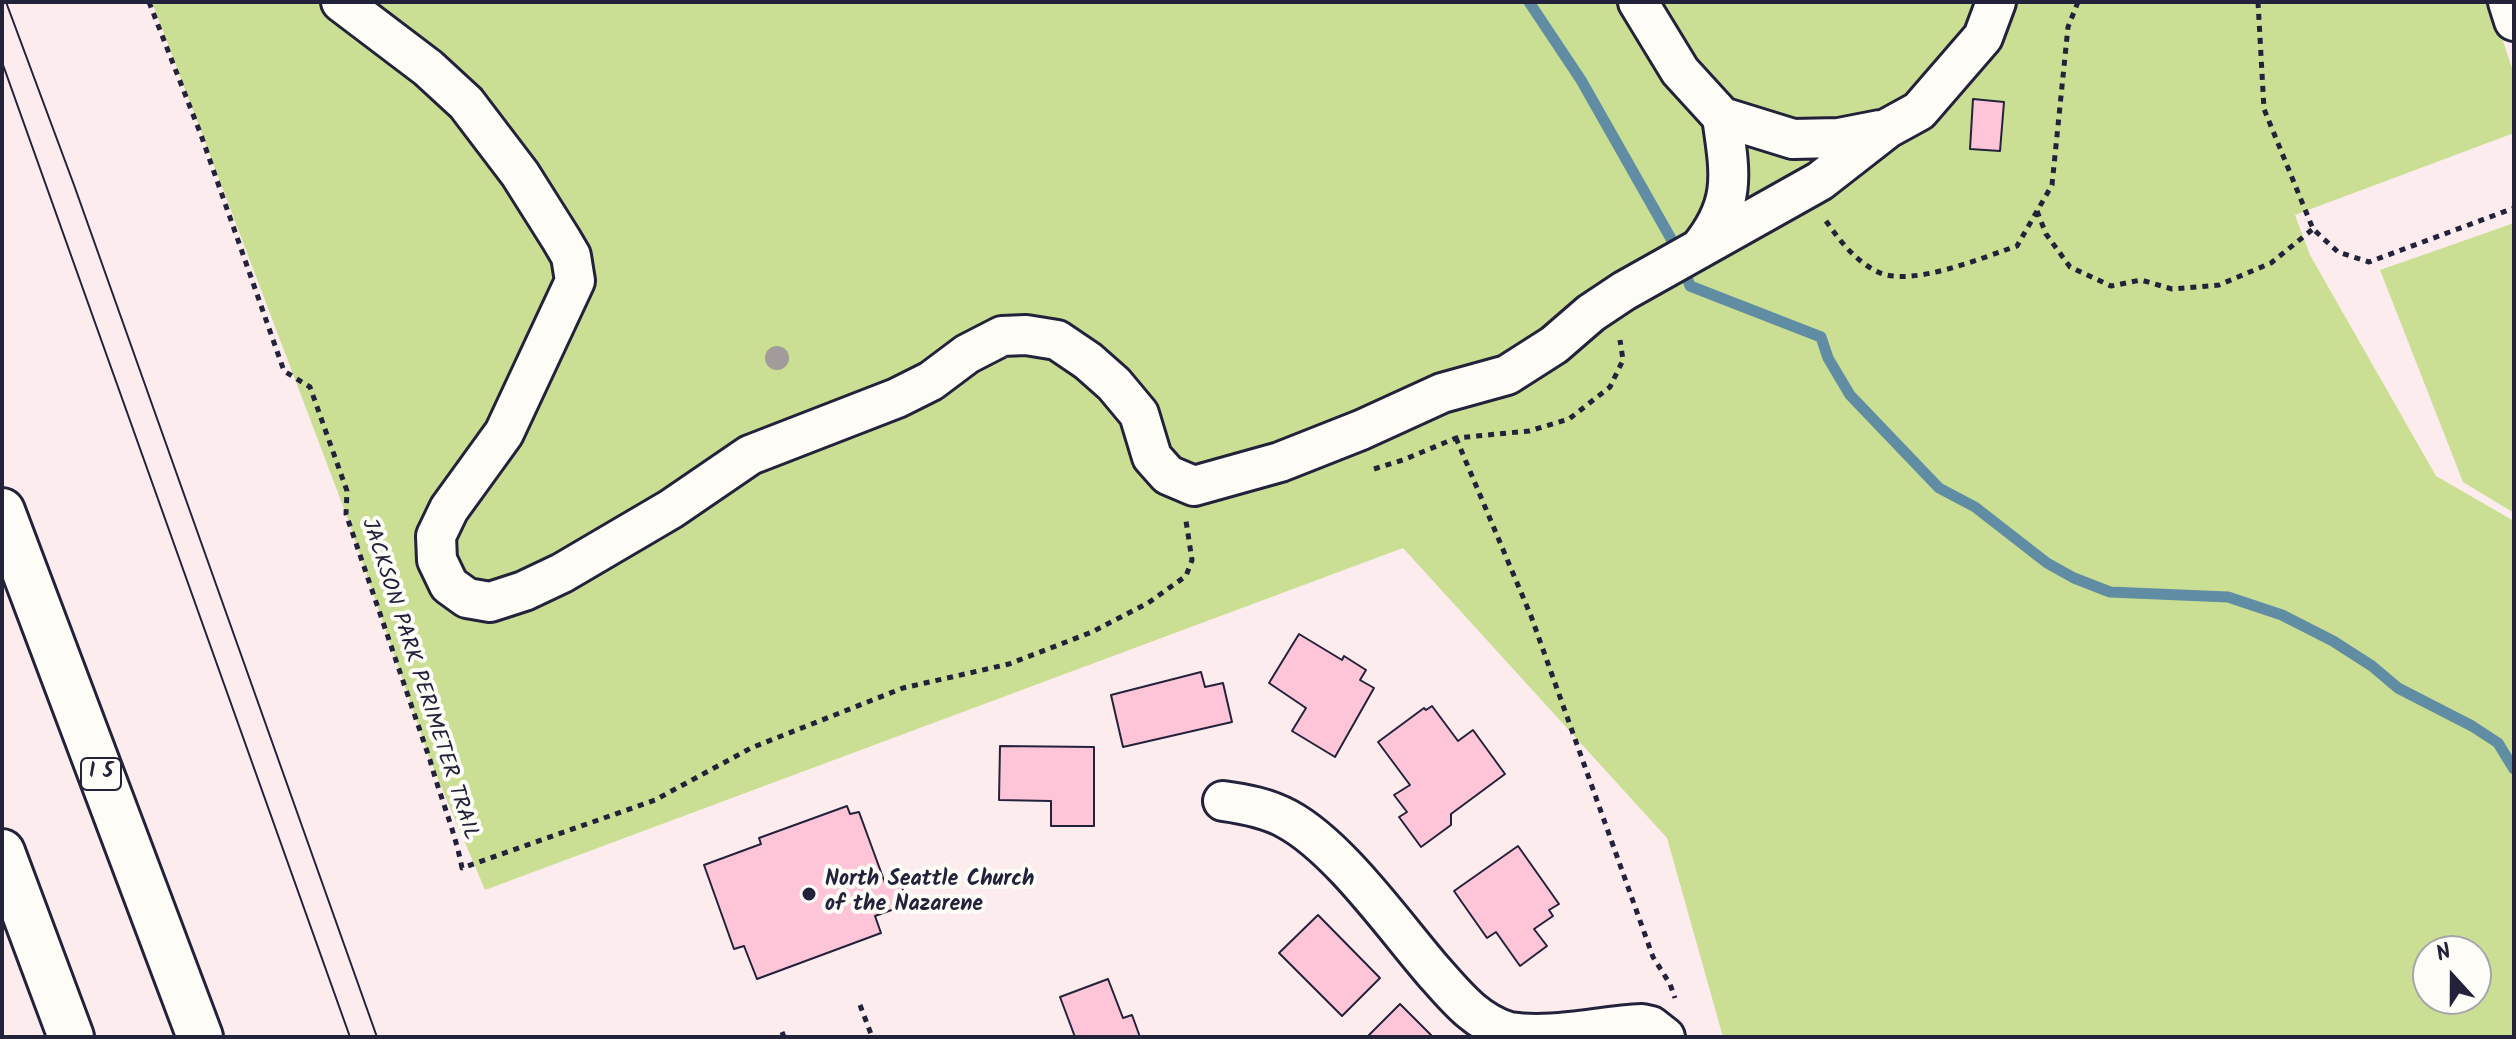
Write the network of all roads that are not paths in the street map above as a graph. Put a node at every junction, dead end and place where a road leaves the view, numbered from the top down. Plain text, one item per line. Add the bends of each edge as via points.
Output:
1 (341, 2) edge
2 (1638, 2) edge
3 (1996, 2) edge
4 (2508, 2) edge
5 (2514, 21) edge
6 (1722, 117) junction
7 (1888, 128) junction
8 (1698, 251) junction
9 (2, 511) edge
10 (1223, 801) dead end
11 (2, 852) edge
12 (1664, 1022) edge
13 (71, 1037) edge
14 (200, 1037) edge

1 - 8 street via 466,103 520,174 571,256 575,281 504,433 449,509 436,536 437,560 449,585 467,598 490,602 562,573 750,455 897,398 1002,336 1057,340 1088,361 1139,414 1152,457 1168,475 1194,486 1280,462 1442,393 1507,375 1624,291
2 - 6 street via 1680,71
3 - 7 street via 1983,37 1919,111
4 - 5 street
6 - 7 street via 1793,139 1839,138
6 - 8 street via 1728,197 1717,227
7 - 8 street via 1820,181
9 - 14 highway, I 5
10 - 12 street via 1279,815 1317,841 1453,994 1495,1027 1551,1036
11 - 13 highway

